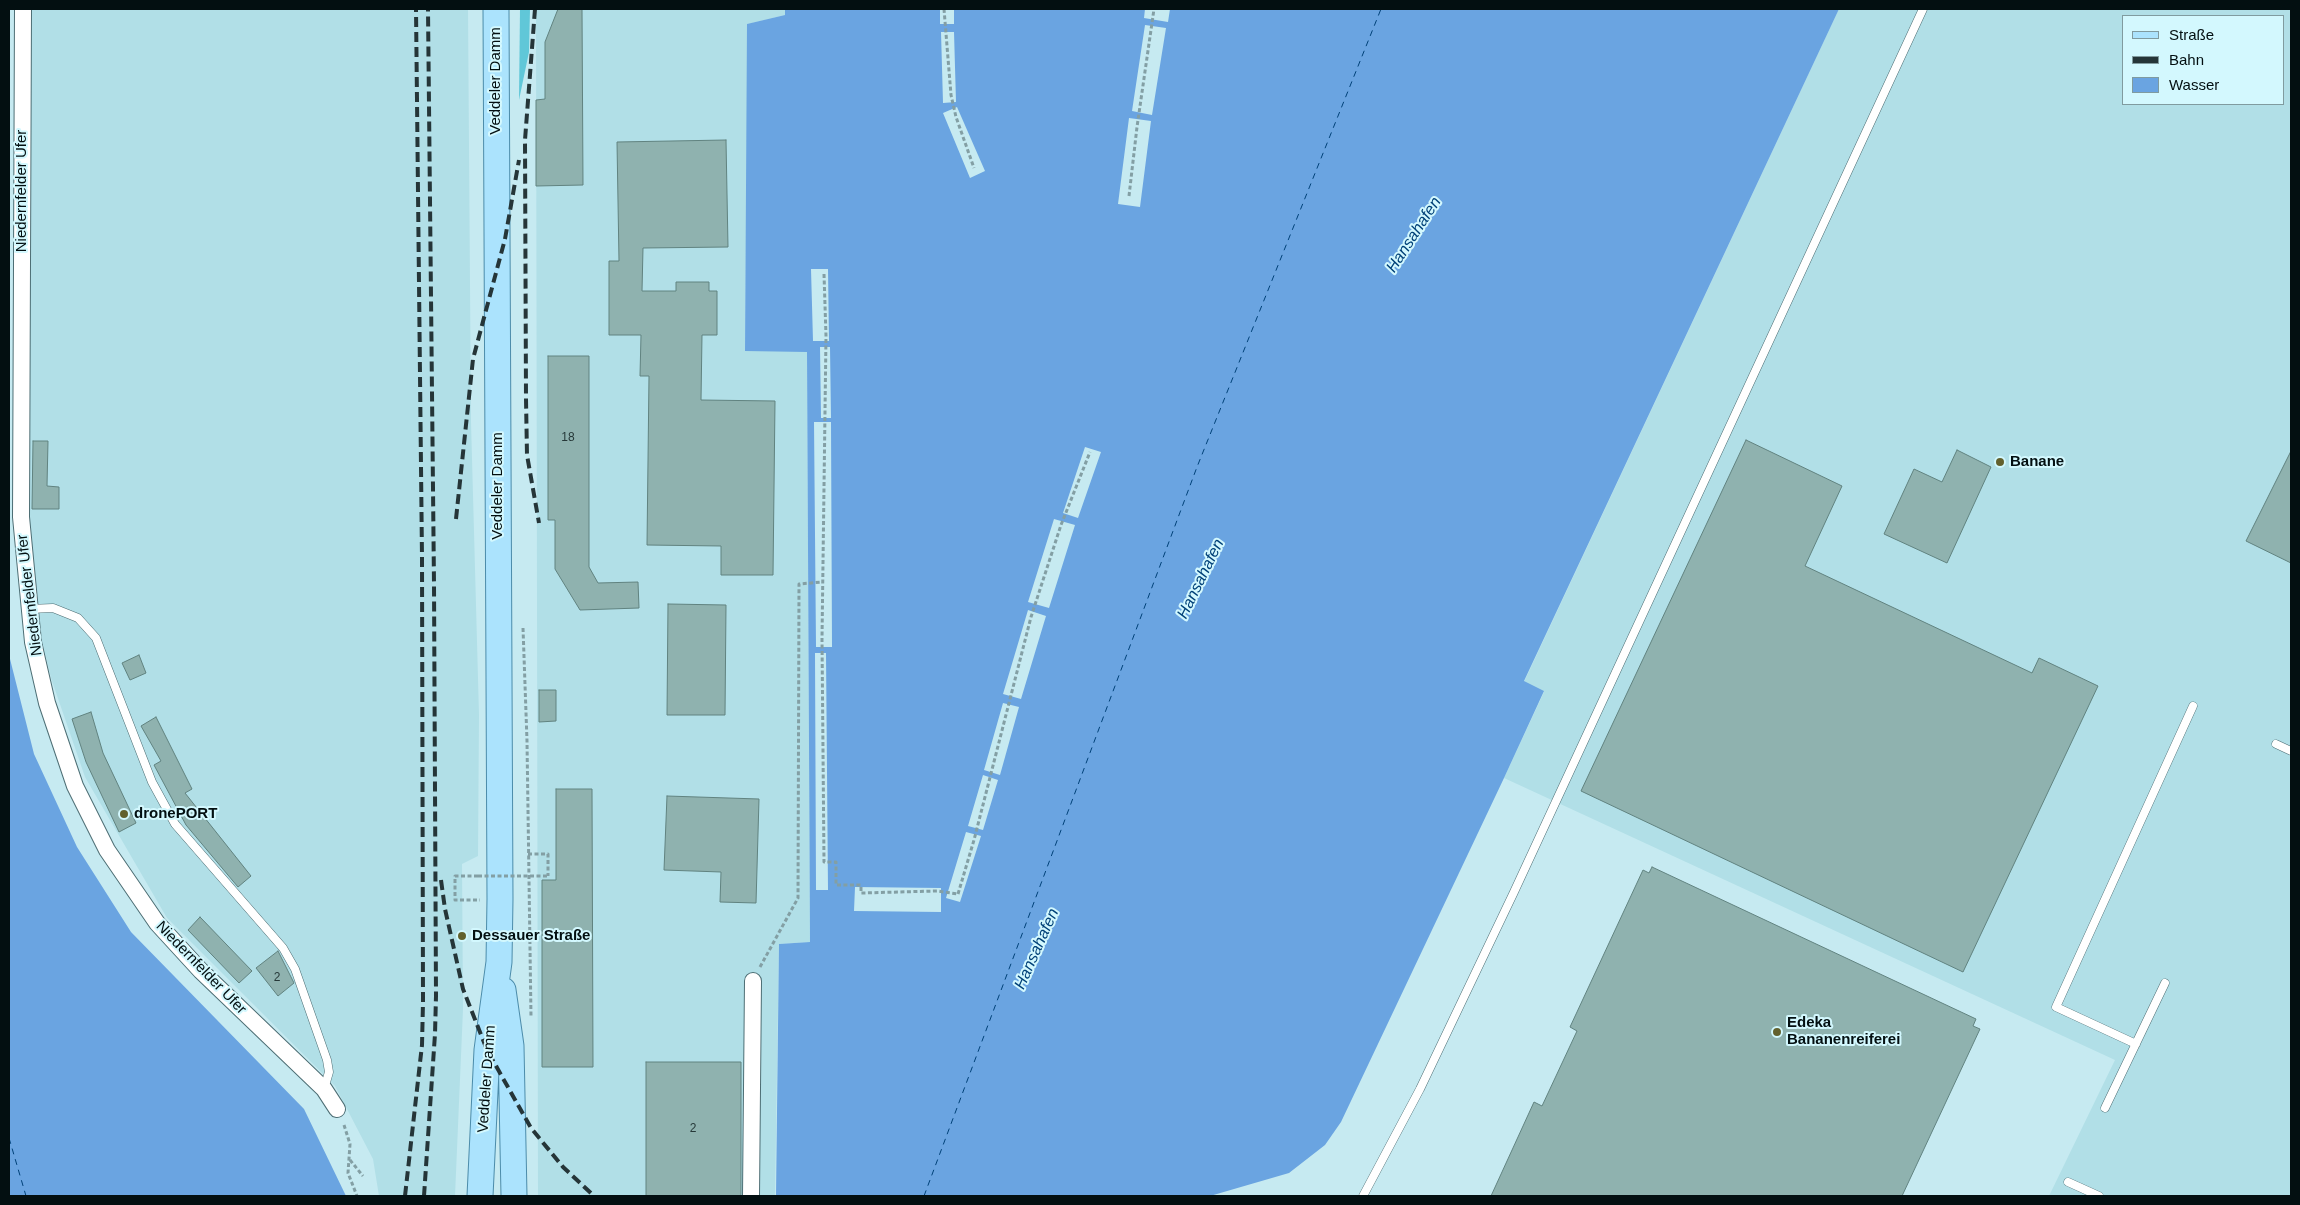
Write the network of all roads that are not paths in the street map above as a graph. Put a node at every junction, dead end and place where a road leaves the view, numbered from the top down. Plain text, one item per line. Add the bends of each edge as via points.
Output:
1 (23, 9) edge
2 (496, 9) edge
3 (1923, 9) edge
4 (29, 609) junction
5 (2193, 706) dead end
6 (2276, 744) dead end
7 (2291, 751) edge
8 (499, 962) junction
9 (753, 981) road end
10 (2165, 983) dead end
11 (2136, 1044) junction
12 (324, 1089) junction
13 (2105, 1108) dead end
14 (337, 1109) road end
15 (2068, 1182) dead end
16 (480, 1196) edge
17 (514, 1196) edge
18 (751, 1196) edge
19 (1363, 1196) edge
20 (2099, 1196) edge

1 - 4 street, Niedernfelder Ufer via 21,517
2 - 8 main road, Veddeler Damm
3 - 19 lane via 1514,892 1420,1089
4 - 12 street, Niedernfelder Ufer via 47,703 75,786 107,850 157,923 201,971
4 - 12 lane via 53,608 78,618 96,638 152,782 175,824 283,948 295,969 327,1060 329,1072
5 - 11 lane via 2056,1007
6 - 7 lane
8 - 16 main road, Veddeler Damm via 487,1050
8 - 17 main road, Veddeler Damm via 511,1046
9 - 18 street
10 - 11 lane
11 - 13 lane
12 - 14 street, Niedernfelder Ufer
15 - 20 lane

